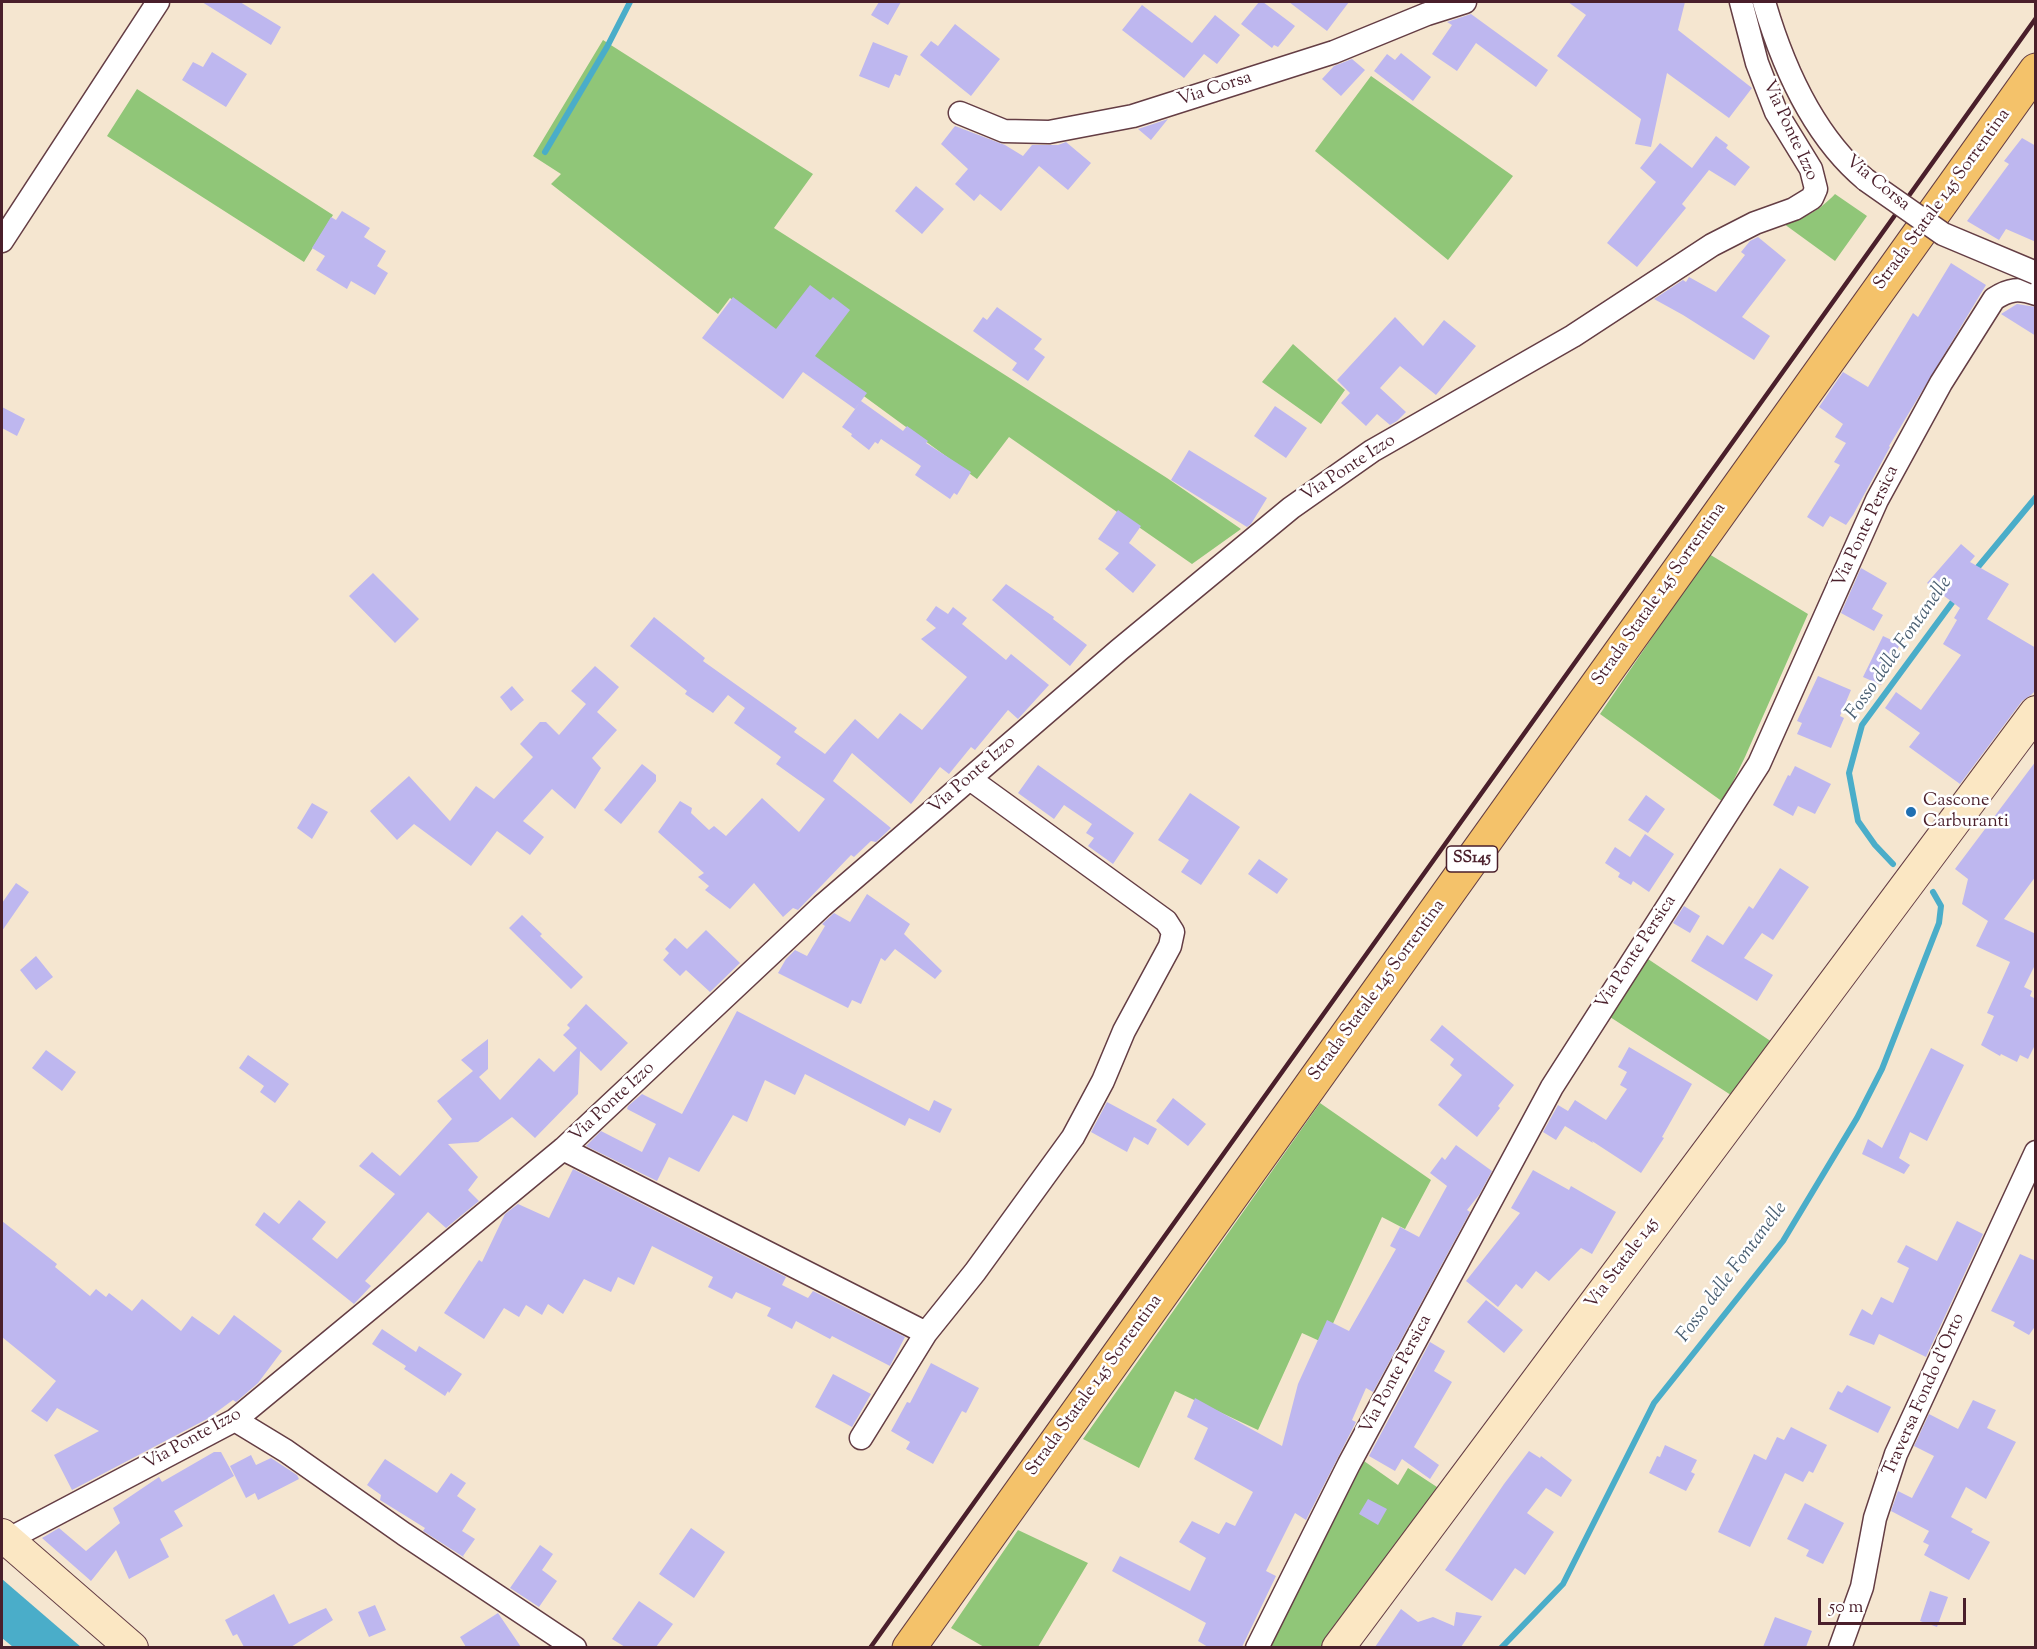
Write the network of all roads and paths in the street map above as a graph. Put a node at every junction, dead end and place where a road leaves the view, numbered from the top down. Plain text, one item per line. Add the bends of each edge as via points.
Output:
1 (158, 2) edge
2 (1465, 2) edge
3 (1741, 2) edge
4 (1764, 2) edge
5 (2036, 70) edge
6 (960, 113) dead end
7 (2, 241) edge
8 (2036, 273) edge
9 (2036, 294) edge
10 (2036, 712) edge
11 (970, 779) junction
12 (563, 1149) junction
13 (2036, 1152) edge
14 (926, 1333) junction
15 (235, 1420) junction
16 (861, 1438) dead end
17 (4, 1537) edge
18 (132, 1647) edge
19 (574, 1647) edge
20 (909, 1647) edge
21 (1257, 1647) edge
22 (1338, 1647) edge
23 (1840, 1647) edge

1 - 7 street
2 - 6 street, Via Corsa via 1334,52 1133,116 1049,132 1004,132
3 - 11 street, Via Ponte Izzo via 1757,63 1776,112 1810,169 1816,189 1812,198 1712,245 1573,336 1372,451 1217,567
4 - 8 street, Via Corsa, bridge via 1813,118 1843,159 1943,234
5 - 20 highway, Strada Statale 145 Sorrentina / SS145
9 - 21 street, Via Ponte Persica via 2020,289 2006,291 1994,299 1941,383 1877,500 1759,764 1552,1087 1348,1464
10 - 22 main road, Via Statale 145
11 - 12 street, Via Ponte Izzo via 822,906
11 - 14 street via 1166,921 1173,932 1170,946 1073,1137
12 - 14 street
12 - 15 street, Via Ponte Izzo
13 - 23 street, Traversa Fondo d'Orto via 1896,1454 1875,1518 1862,1587
14 - 16 street
15 - 17 street, Via Ponte Izzo
15 - 19 street
17 - 18 main road

